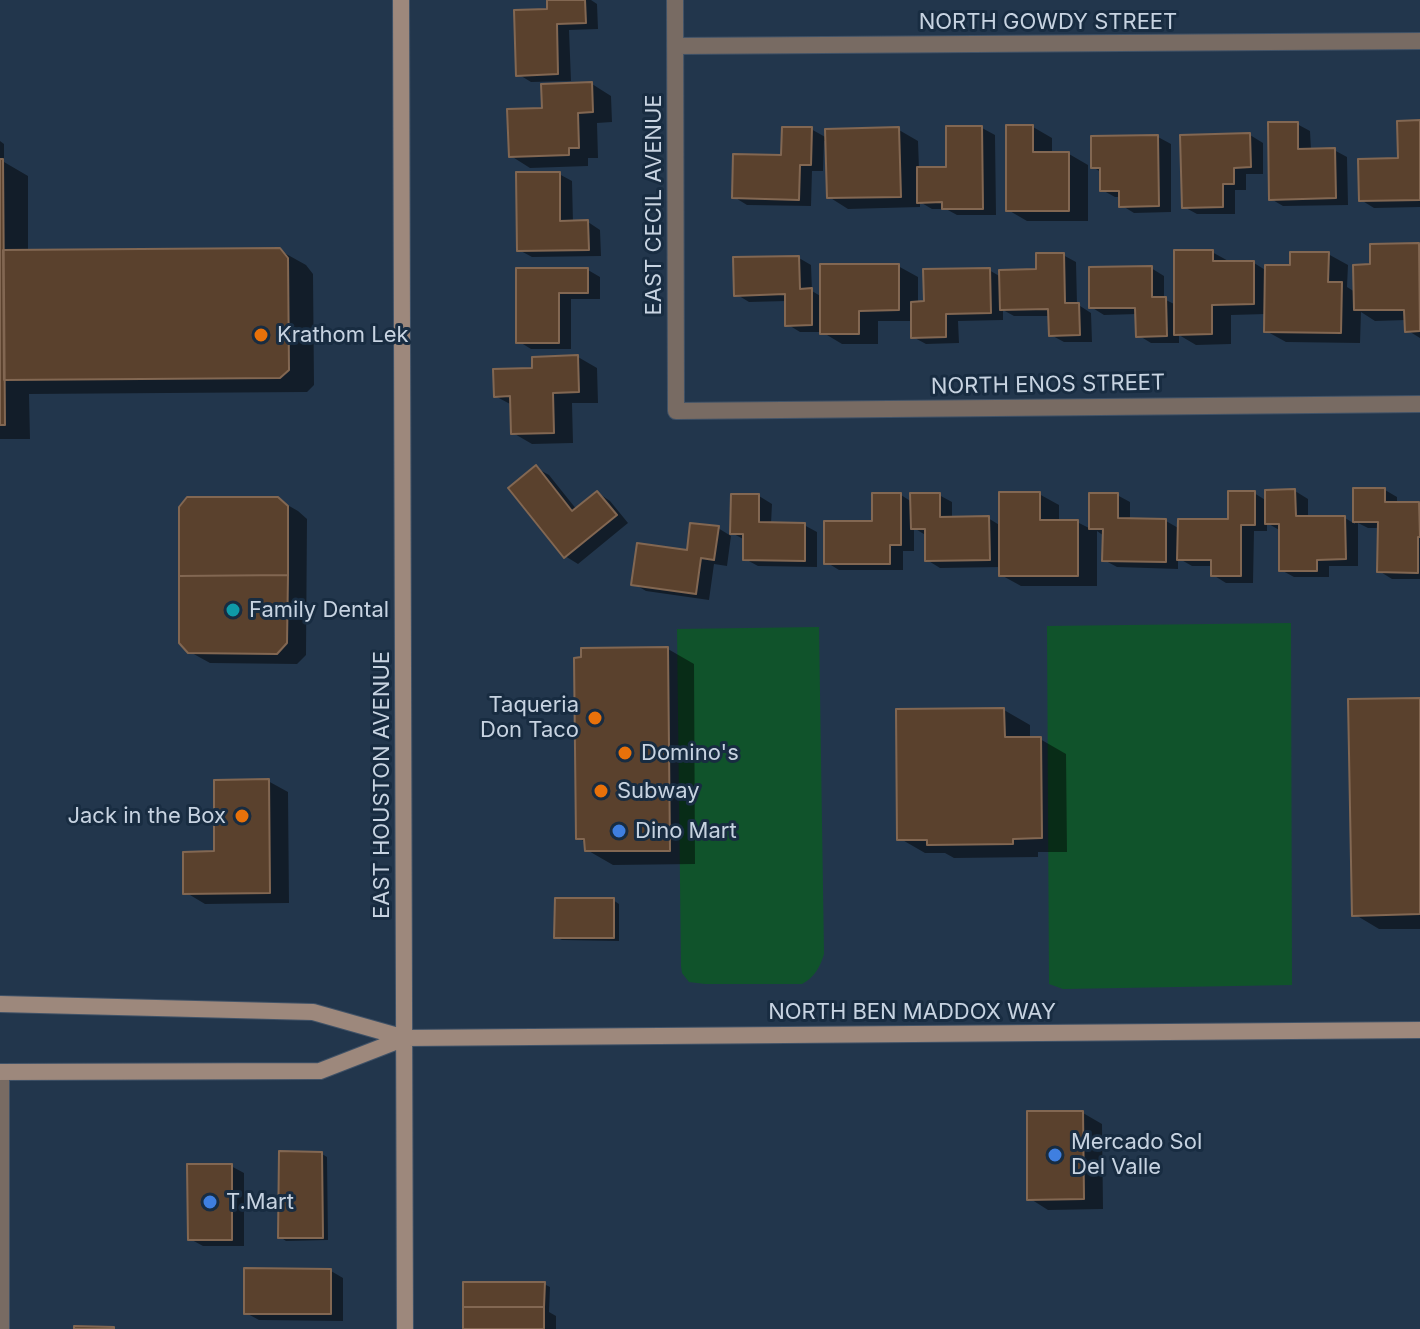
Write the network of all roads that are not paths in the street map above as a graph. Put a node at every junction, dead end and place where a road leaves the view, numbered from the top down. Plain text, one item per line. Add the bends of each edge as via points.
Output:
1 (401, 0) edge
2 (675, 0) edge
3 (1420, 41) edge
4 (676, 46) junction
5 (1420, 404) edge
6 (676, 411) joint
7 (0, 1004) edge
8 (1420, 1030) edge
9 (405, 1038) junction
10 (1, 1072) edge
11 (1, 1329) edge
12 (405, 1329) edge

1 - 9 main road, EAST HOUSTON AVENUE
2 - 4 street, EAST CECIL AVENUE
3 - 4 street, NORTH GOWDY STREET
4 - 6 street, EAST CECIL AVENUE
5 - 6 street, NORTH ENOS STREET
7 - 9 main road, NORTH BEN MADDOX WAY via 313,1012
8 - 9 main road, NORTH BEN MADDOX WAY
9 - 10 main road, NORTH BEN MADDOX WAY via 320,1071
9 - 12 main road, EAST HOUSTON AVENUE
10 - 11 street

